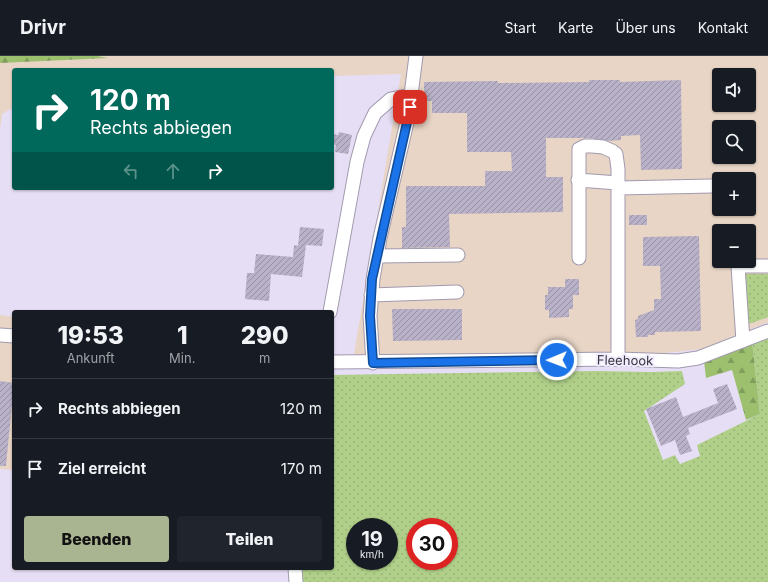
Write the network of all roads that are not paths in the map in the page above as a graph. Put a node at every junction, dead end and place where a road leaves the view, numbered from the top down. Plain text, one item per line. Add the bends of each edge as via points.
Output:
1 (416, 56) edge
2 (411, 95) junction
3 (578, 180) junction
4 (618, 185) junction
5 (712, 186) dead end
6 (458, 255) dead end
7 (377, 256) junction
8 (579, 258) dead end
9 (768, 266) edge
10 (457, 292) dead end
11 (371, 295) junction
12 (330, 310) edge
13 (768, 331) edge
14 (0, 335) edge
15 (12, 336) edge
16 (743, 342) junction
17 (618, 359) junction
18 (334, 362) edge
19 (373, 363) junction
20 (295, 570) edge
21 (296, 582) edge

1 - 2 street
2 - 7 street
2 - 12 street via 391,99 375,113 364,136
3 - 4 street
3 - 4 street via 579,149 585,146 603,147 616,154
3 - 8 street
4 - 5 street
4 - 17 street
6 - 7 street
7 - 11 street
9 - 16 street via 738,266
10 - 11 street
11 - 19 street
13 - 16 street, Fleehook
14 - 15 street
16 - 17 street, Fleehook via 698,358 678,361
17 - 19 street, Fleehook
18 - 19 street, Fleehook
20 - 21 street

